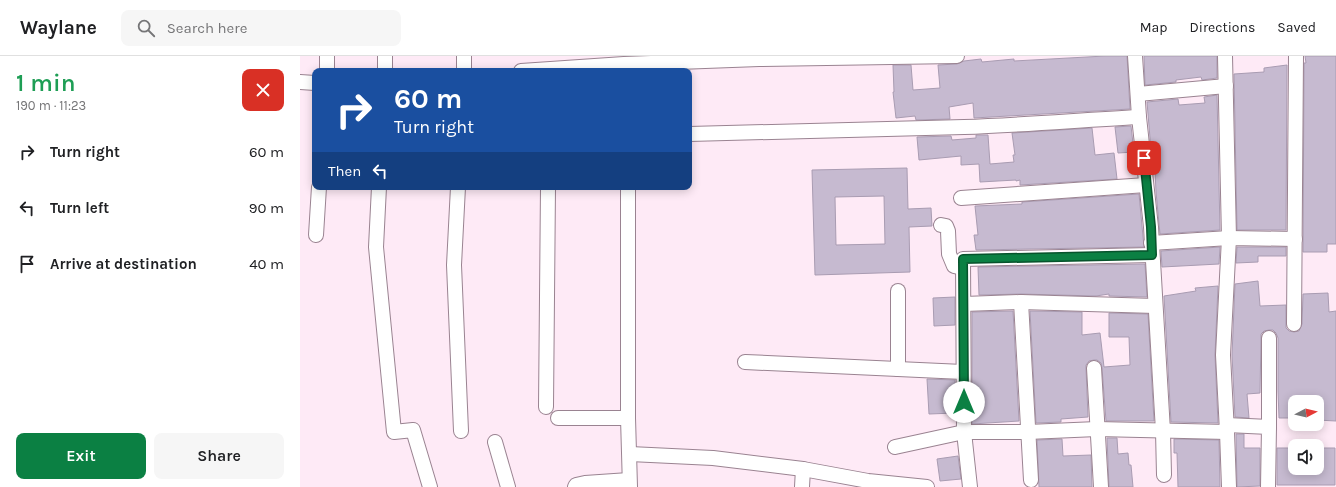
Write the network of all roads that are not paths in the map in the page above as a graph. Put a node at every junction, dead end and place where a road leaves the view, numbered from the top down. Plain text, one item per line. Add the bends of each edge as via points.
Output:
1 (327, 56) edge
2 (385, 56) edge
3 (464, 56) edge
4 (957, 56) edge
5 (1135, 56) edge
6 (1225, 56) edge
7 (1296, 56) edge
8 (759, 57) edge
9 (822, 57) edge
10 (873, 57) edge
11 (703, 58) edge
12 (624, 64) edge
13 (548, 65) edge
14 (326, 68) edge
15 (385, 68) edge
16 (464, 68) edge
17 (534, 68) edge
18 (300, 82) edge
19 (312, 83) edge
20 (1226, 86) junction
21 (1138, 94) junction
22 (1140, 117) junction
23 (692, 134) edge
24 (1146, 185) junction
25 (319, 190) edge
26 (380, 190) edge
27 (458, 190) edge
28 (548, 190) edge
29 (628, 190) edge
30 (961, 198) dead end
31 (940, 225) dead end
32 (316, 235) dead end
33 (1229, 238) junction
34 (1295, 239) junction
35 (1152, 249) junction
36 (963, 268) junction
37 (898, 291) dead end
38 (1021, 302) junction
39 (964, 304) junction
40 (1155, 306) junction
41 (1294, 324) dead end
42 (1269, 338) dead end
43 (745, 362) dead end
44 (1094, 368) dead end
45 (898, 369) junction
46 (964, 372) junction
47 (546, 407) dead end
48 (558, 418) dead end
49 (628, 418) junction
50 (1269, 427) junction
51 (1227, 428) junction
52 (1097, 429) junction
53 (461, 430) dead end
54 (1163, 431) junction
55 (964, 432) junction
56 (1028, 432) junction
57 (495, 442) dead end
58 (895, 447) dead end
59 (630, 454) junction
60 (803, 469) junction
61 (1164, 475) dead end
62 (1031, 480) dead end
63 (629, 483) edge
64 (868, 484) edge
65 (430, 487) edge
66 (508, 487) edge
67 (575, 487) edge
68 (802, 487) edge
69 (927, 487) edge
70 (970, 487) edge
71 (1100, 487) edge
72 (1229, 487) edge
73 (1268, 487) edge

1 - 14 street
2 - 15 street
3 - 16 street
4 - 10 street
5 - 21 street
6 - 20 street
7 - 34 street
8 - 9 street
8 - 11 street
9 - 10 street
11 - 12 street
12 - 13 street
13 - 17 street
18 - 19 street
20 - 21 street
20 - 33 street
21 - 22 street
22 - 23 street via 965,127
22 - 24 street
24 - 30 street
24 - 35 street
25 - 32 street
26 - 65 street via 376,247 394,432 413,430
27 - 53 street via 454,265
28 - 47 street
29 - 49 street
31 - 36 street via 946,226 948,231 949,254 954,266
33 - 34 street
33 - 35 street
33 - 51 street via 1223,355
34 - 41 street
35 - 36 street via 963,259
35 - 40 street
36 - 39 street
37 - 45 street
38 - 39 street
38 - 40 street
38 - 56 street
39 - 46 street
40 - 54 street
42 - 50 street
43 - 45 street
44 - 52 street
45 - 46 street
46 - 55 street
48 - 49 street
49 - 59 street
50 - 51 street
50 - 73 street
51 - 54 street
51 - 72 street
52 - 54 street
52 - 56 street
52 - 71 street
54 - 61 street
55 - 56 street
55 - 58 street
55 - 70 street
56 - 62 street
57 - 66 street
59 - 60 street via 713,458
59 - 63 street
60 - 64 street
60 - 68 street
63 - 67 street via 585,483
64 - 69 street

